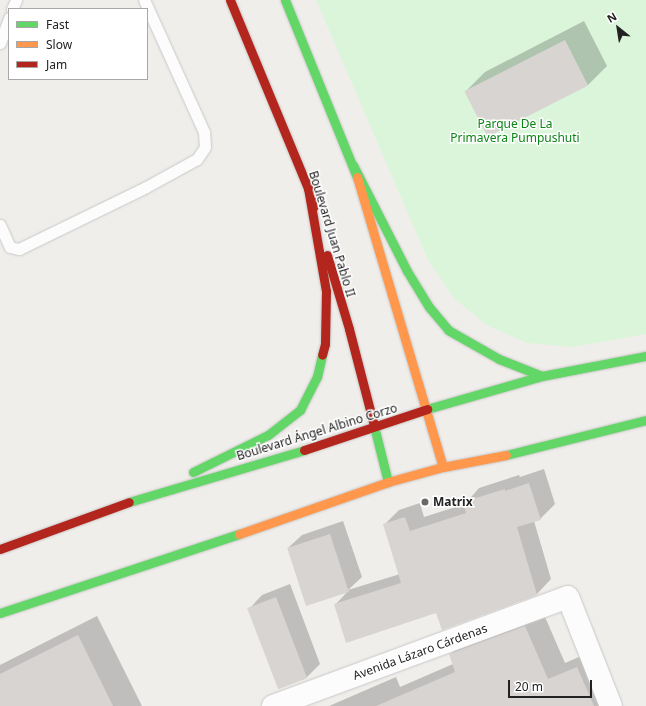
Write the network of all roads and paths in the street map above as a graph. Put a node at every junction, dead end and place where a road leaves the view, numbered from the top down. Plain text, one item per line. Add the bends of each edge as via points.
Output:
1 (230, 0) edge
2 (285, 0) edge
3 (148, 9) edge
4 (8, 21) edge
5 (0, 43) edge
6 (352, 165) junction
7 (308, 188) junction
8 (0, 225) edge
9 (646, 356) edge
10 (542, 376) junction
11 (427, 409) junction
12 (646, 420) edge
13 (374, 428) junction
14 (443, 467) junction
15 (388, 482) junction
16 (138, 499) junction
17 (0, 549) edge
18 (0, 613) edge
19 (273, 706) edge
20 (611, 706) edge

1 - 7 main road, Boulevard Juan Pablo II
2 - 6 main road
3 - 8 lane via 204,132 205,147 197,159 19,249 10,247
4 - 5 lane
6 - 10 main road via 407,271 448,330 499,359
6 - 11 main road
7 - 13 main road, Boulevard Juan Pablo II via 349,329
7 - 16 main road via 326,291 326,344 317,377 300,410 268,435
9 - 10 main road, Boulevard Ángel Albino Corzo
10 - 11 main road, Boulevard Ángel Albino Corzo
11 - 13 main road, Boulevard Ángel Albino Corzo
11 - 14 main road
12 - 14 main road via 509,454
13 - 15 main road, Boulevard Juan Pablo II
13 - 16 main road, Boulevard Ángel Albino Corzo
14 - 15 main road
15 - 18 main road
16 - 17 main road, Boulevard Ángel Albino Corzo
19 - 20 street, Avenida Lázaro Cárdenas via 568,597

